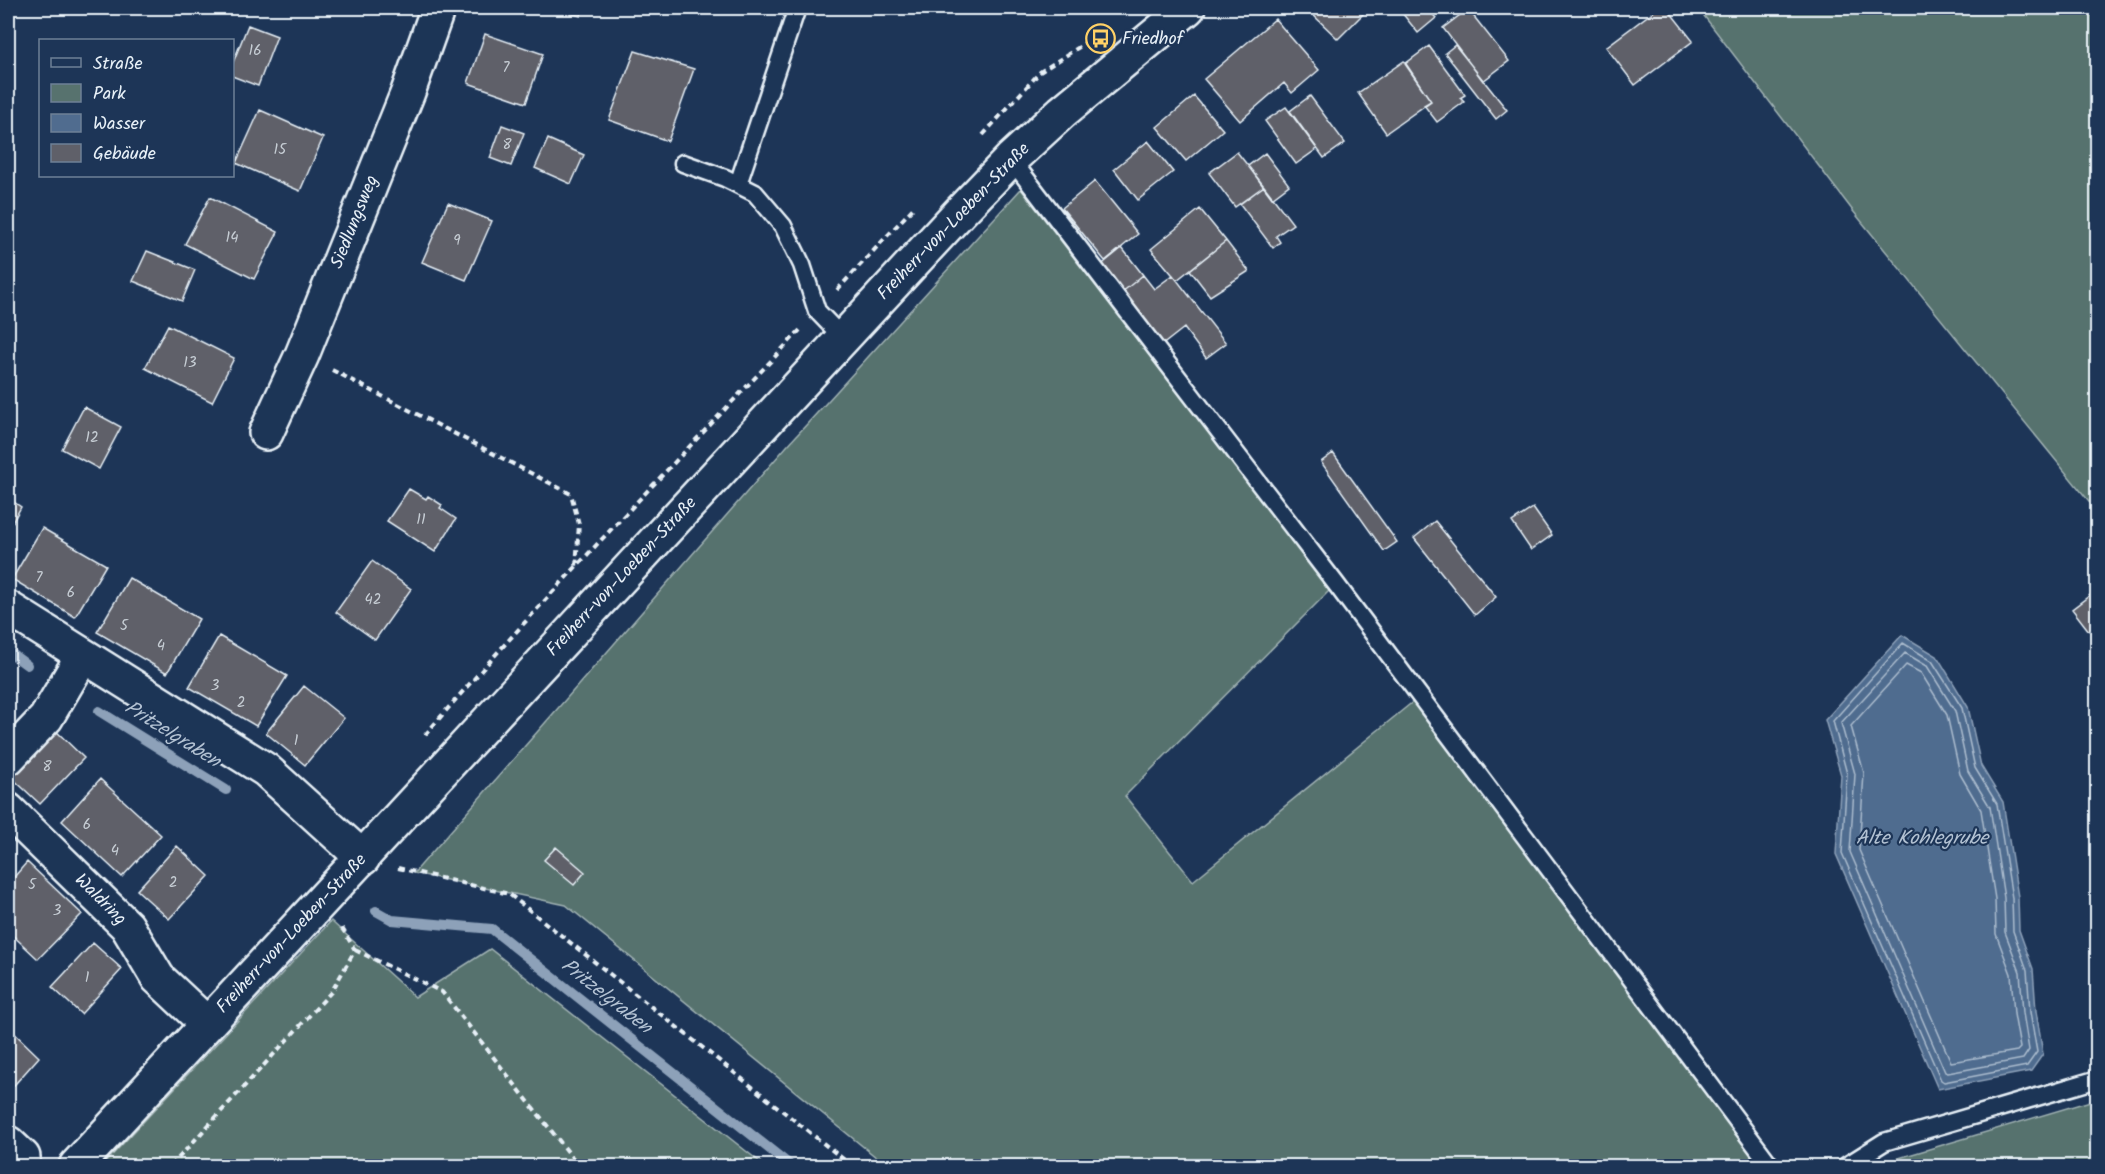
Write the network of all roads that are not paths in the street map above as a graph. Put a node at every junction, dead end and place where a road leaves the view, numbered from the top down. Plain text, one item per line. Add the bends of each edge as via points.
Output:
1 (438, 8) edge
2 (797, 8) edge
3 (1188, 8) edge
4 (1011, 159) junction
5 (683, 164) dead end
6 (738, 184) junction
7 (843, 339) junction
8 (266, 433) dead end
9 (8, 609) edge
10 (82, 657) junction
11 (8, 758) edge
12 (8, 810) edge
13 (363, 858) junction
14 (207, 1024) junction
15 (2097, 1079) edge
16 (76, 1167) edge
17 (1771, 1167) edge
18 (1846, 1167) edge

1 - 8 main road, Siedlungsweg via 302,355
2 - 6 lane
3 - 4 main road, Freiherr-von-Loeben-Straße
4 - 7 main road, Freiherr-von-Loeben-Straße
4 - 17 lane via 1336,584
5 - 6 lane
6 - 7 lane via 755,193 783,226 802,265 817,311
7 - 13 main road, Freiherr-von-Loeben-Straße
9 - 10 main road
10 - 11 main road via 46,718
10 - 13 main road via 266,770
12 - 14 main road, Waldring via 128,926 158,978
13 - 14 main road, Freiherr-von-Loeben-Straße
14 - 16 main road, Freiherr-von-Loeben-Straße
15 - 18 lane via 1884,1142

